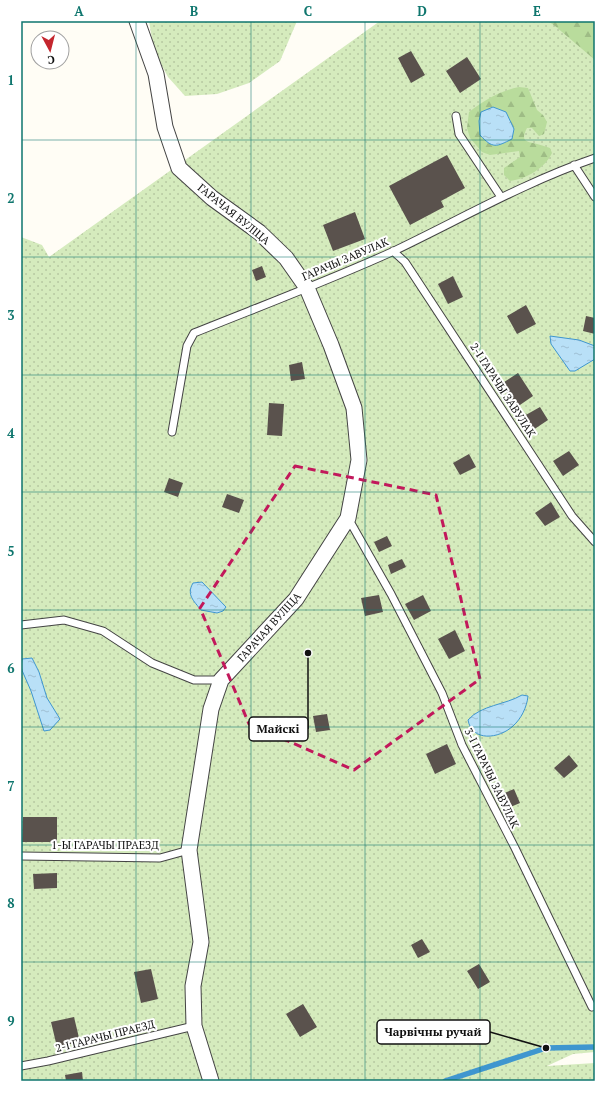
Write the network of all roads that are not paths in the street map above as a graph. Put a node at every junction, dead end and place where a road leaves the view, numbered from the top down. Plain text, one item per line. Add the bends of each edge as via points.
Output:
1 (137, 21) edge
2 (456, 116) dead end
3 (595, 158) edge
4 (574, 165) junction
5 (501, 197) junction
6 (595, 197) edge
7 (394, 251) junction
8 (307, 288) junction
9 (172, 432) dead end
10 (348, 518) junction
11 (595, 542) edge
12 (21, 625) edge
13 (221, 680) junction
14 (189, 850) junction
15 (21, 856) edge
16 (592, 1007) dead end
17 (194, 1026) junction
18 (21, 1066) edge
19 (211, 1081) edge

1 - 8 street, ГАРАЧАЯ ВУЛІЦА via 156,74 165,127 179,168 212,198 259,232 286,258
2 - 5 lane via 459,134
3 - 4 lane, ГАРАЧЫ ЗАВУЛАК
4 - 5 lane, ГАРАЧЫ ЗАВУЛАК
4 - 6 lane
5 - 7 lane, ГАРАЧЫ ЗАВУЛАК
7 - 8 lane, ГАРАЧЫ ЗАВУЛАК
7 - 11 lane, 2-І ГАРАЧЫ ЗАВУЛАК via 405,262 572,516
8 - 9 lane, ГАРАЧЫ ЗАВУЛАК via 194,333 187,346
8 - 10 street, ГАРАЧАЯ ВУЛІЦА via 354,408 359,460
10 - 13 street, ГАРАЧАЯ ВУЛІЦА via 296,599
10 - 16 lane, 3-І ГАРАЧЫ ЗАВУЛАК via 442,693 462,745
12 - 13 lane via 64,620 103,631 152,663 194,680
13 - 14 street, ГАРАЧАЯ ВУЛІЦА via 211,709
14 - 15 lane, 1-Ы ГАРАЧЫ ПРАЕЗД via 160,858
14 - 17 street, ГАРАЧАЯ ВУЛІЦА via 200,942 192,986
17 - 18 lane, 2-І ГАРАЧЫ ПРАЕЗД
17 - 19 street, ГАРАЧАЯ ВУЛІЦА

